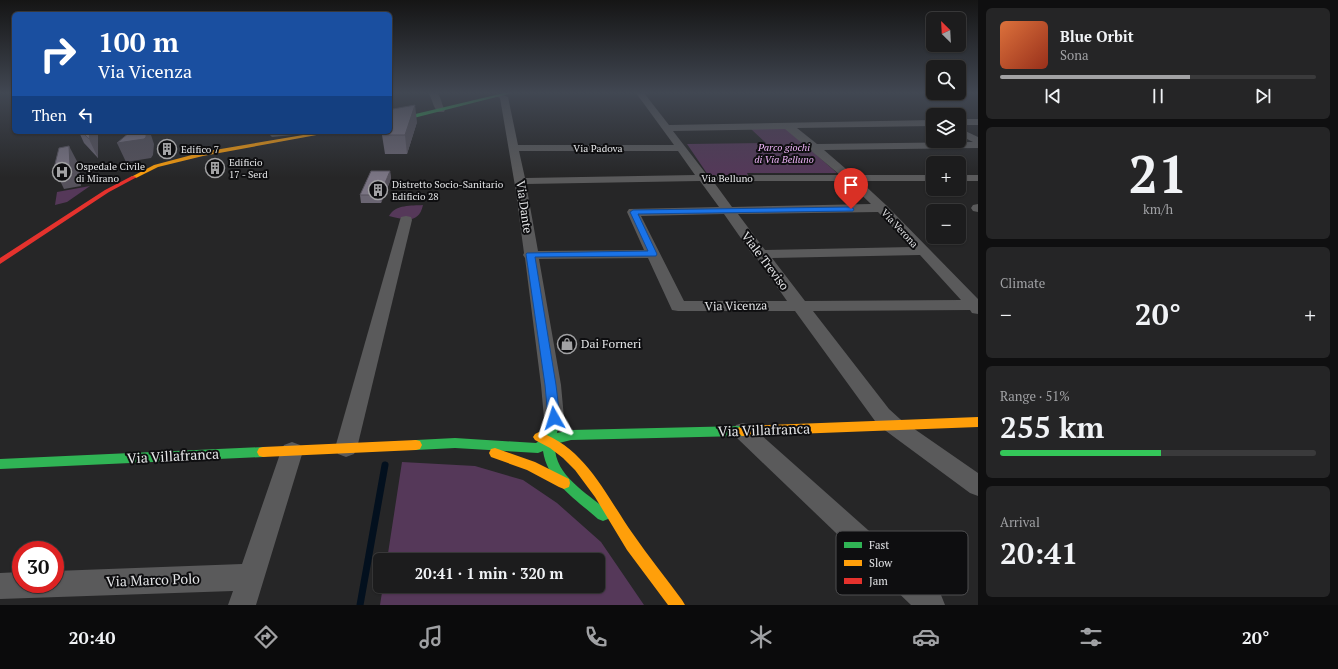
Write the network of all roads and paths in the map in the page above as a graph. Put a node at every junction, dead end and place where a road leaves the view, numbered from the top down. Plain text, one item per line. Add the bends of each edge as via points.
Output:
1 (509, 121) edge
2 (662, 121) edge
3 (966, 122) edge
4 (978, 122) edge
5 (926, 123) edge
6 (788, 126) junction
7 (667, 128) junction
8 (302, 134) edge
9 (966, 135) edge
10 (275, 136) edge
11 (978, 142) edge
12 (978, 145) edge
13 (814, 147) junction
14 (514, 148) junction
15 (681, 148) junction
16 (703, 178) junction
17 (849, 178) junction
18 (926, 178) edge
19 (966, 178) edge
20 (978, 178) edge
21 (520, 181) junction
22 (882, 208) junction
23 (727, 211) junction
24 (406, 220) dead end
25 (922, 251) junction
26 (530, 254) junction
27 (653, 254) junction
28 (760, 254) junction
29 (0, 262) edge
30 (798, 305) junction
31 (976, 307) edge
32 (554, 418) joint
33 (978, 422) edge
34 (893, 425) junction
35 (743, 431) junction
36 (490, 436) dead end
37 (529, 436) dead end
38 (551, 440) junction
39 (455, 443) junction
40 (346, 448) junction
41 (292, 451) junction
42 (0, 464) edge
43 (565, 483) junction
44 (978, 486) edge
45 (851, 531) edge
46 (630, 543) junction
47 (252, 577) junction
48 (64, 584) edge
49 (0, 586) edge
50 (12, 586) edge
51 (920, 595) edge
52 (242, 605) edge
53 (676, 605) edge
54 (931, 605) edge

1 - 14 street, Via Dante
2 - 7 street, Viale Treviso
3 - 4 street
5 - 6 street
6 - 7 street
6 - 13 street, Via Verona
7 - 15 street, Viale Treviso
8 - 10 main road
9 - 11 street
10 - 29 main road via 185,158 141,172 107,191
12 - 13 street
13 - 17 street, Via Verona
14 - 15 street, Via Padova
14 - 21 street, Via Dante
15 - 16 street, Viale Treviso
16 - 17 street, Via Belluno
16 - 21 street, Via Belluno
16 - 23 street, Viale Treviso
17 - 18 street, Via Belluno
17 - 22 street, Via Verona
19 - 20 street
21 - 26 street, Via Dante
22 - 23 street
22 - 25 street, Via Verona
23 - 27 street via 633,212
23 - 28 street, Viale Treviso
24 - 40 street
25 - 28 street, Via Verona
25 - 31 street, Via Verona
26 - 27 street
26 - 32 street, Via Dante
27 - 30 street, Via Vicenza via 678,306
28 - 30 street, Viale Treviso
30 - 31 street, Via Vicenza
30 - 34 street, Viale Treviso via 882,415
32 - 38 main road, Via Dante
33 - 34 main road, Via Villafranca
34 - 35 main road, Via Villafranca
34 - 44 street, Viale Treviso
35 - 38 main road, Via Villafranca via 571,435
35 - 45 street
36 - 39 main road, Via Villafranca
37 - 38 main road, Via Villafranca
38 - 39 main road, Via Villafranca via 538,448
38 - 43 main road, Via Dante via 548,453 556,473
38 - 46 main road via 570,456 584,473
39 - 40 main road, Via Villafranca
39 - 43 main road, Via Villafranca via 511,457
40 - 41 main road, Via Villafranca
41 - 42 main road, Via Villafranca
41 - 47 street
43 - 46 main road via 586,499
46 - 53 main road
47 - 48 street, Via Marco Polo
47 - 52 street
49 - 50 street, Via Marco Polo
51 - 54 street

